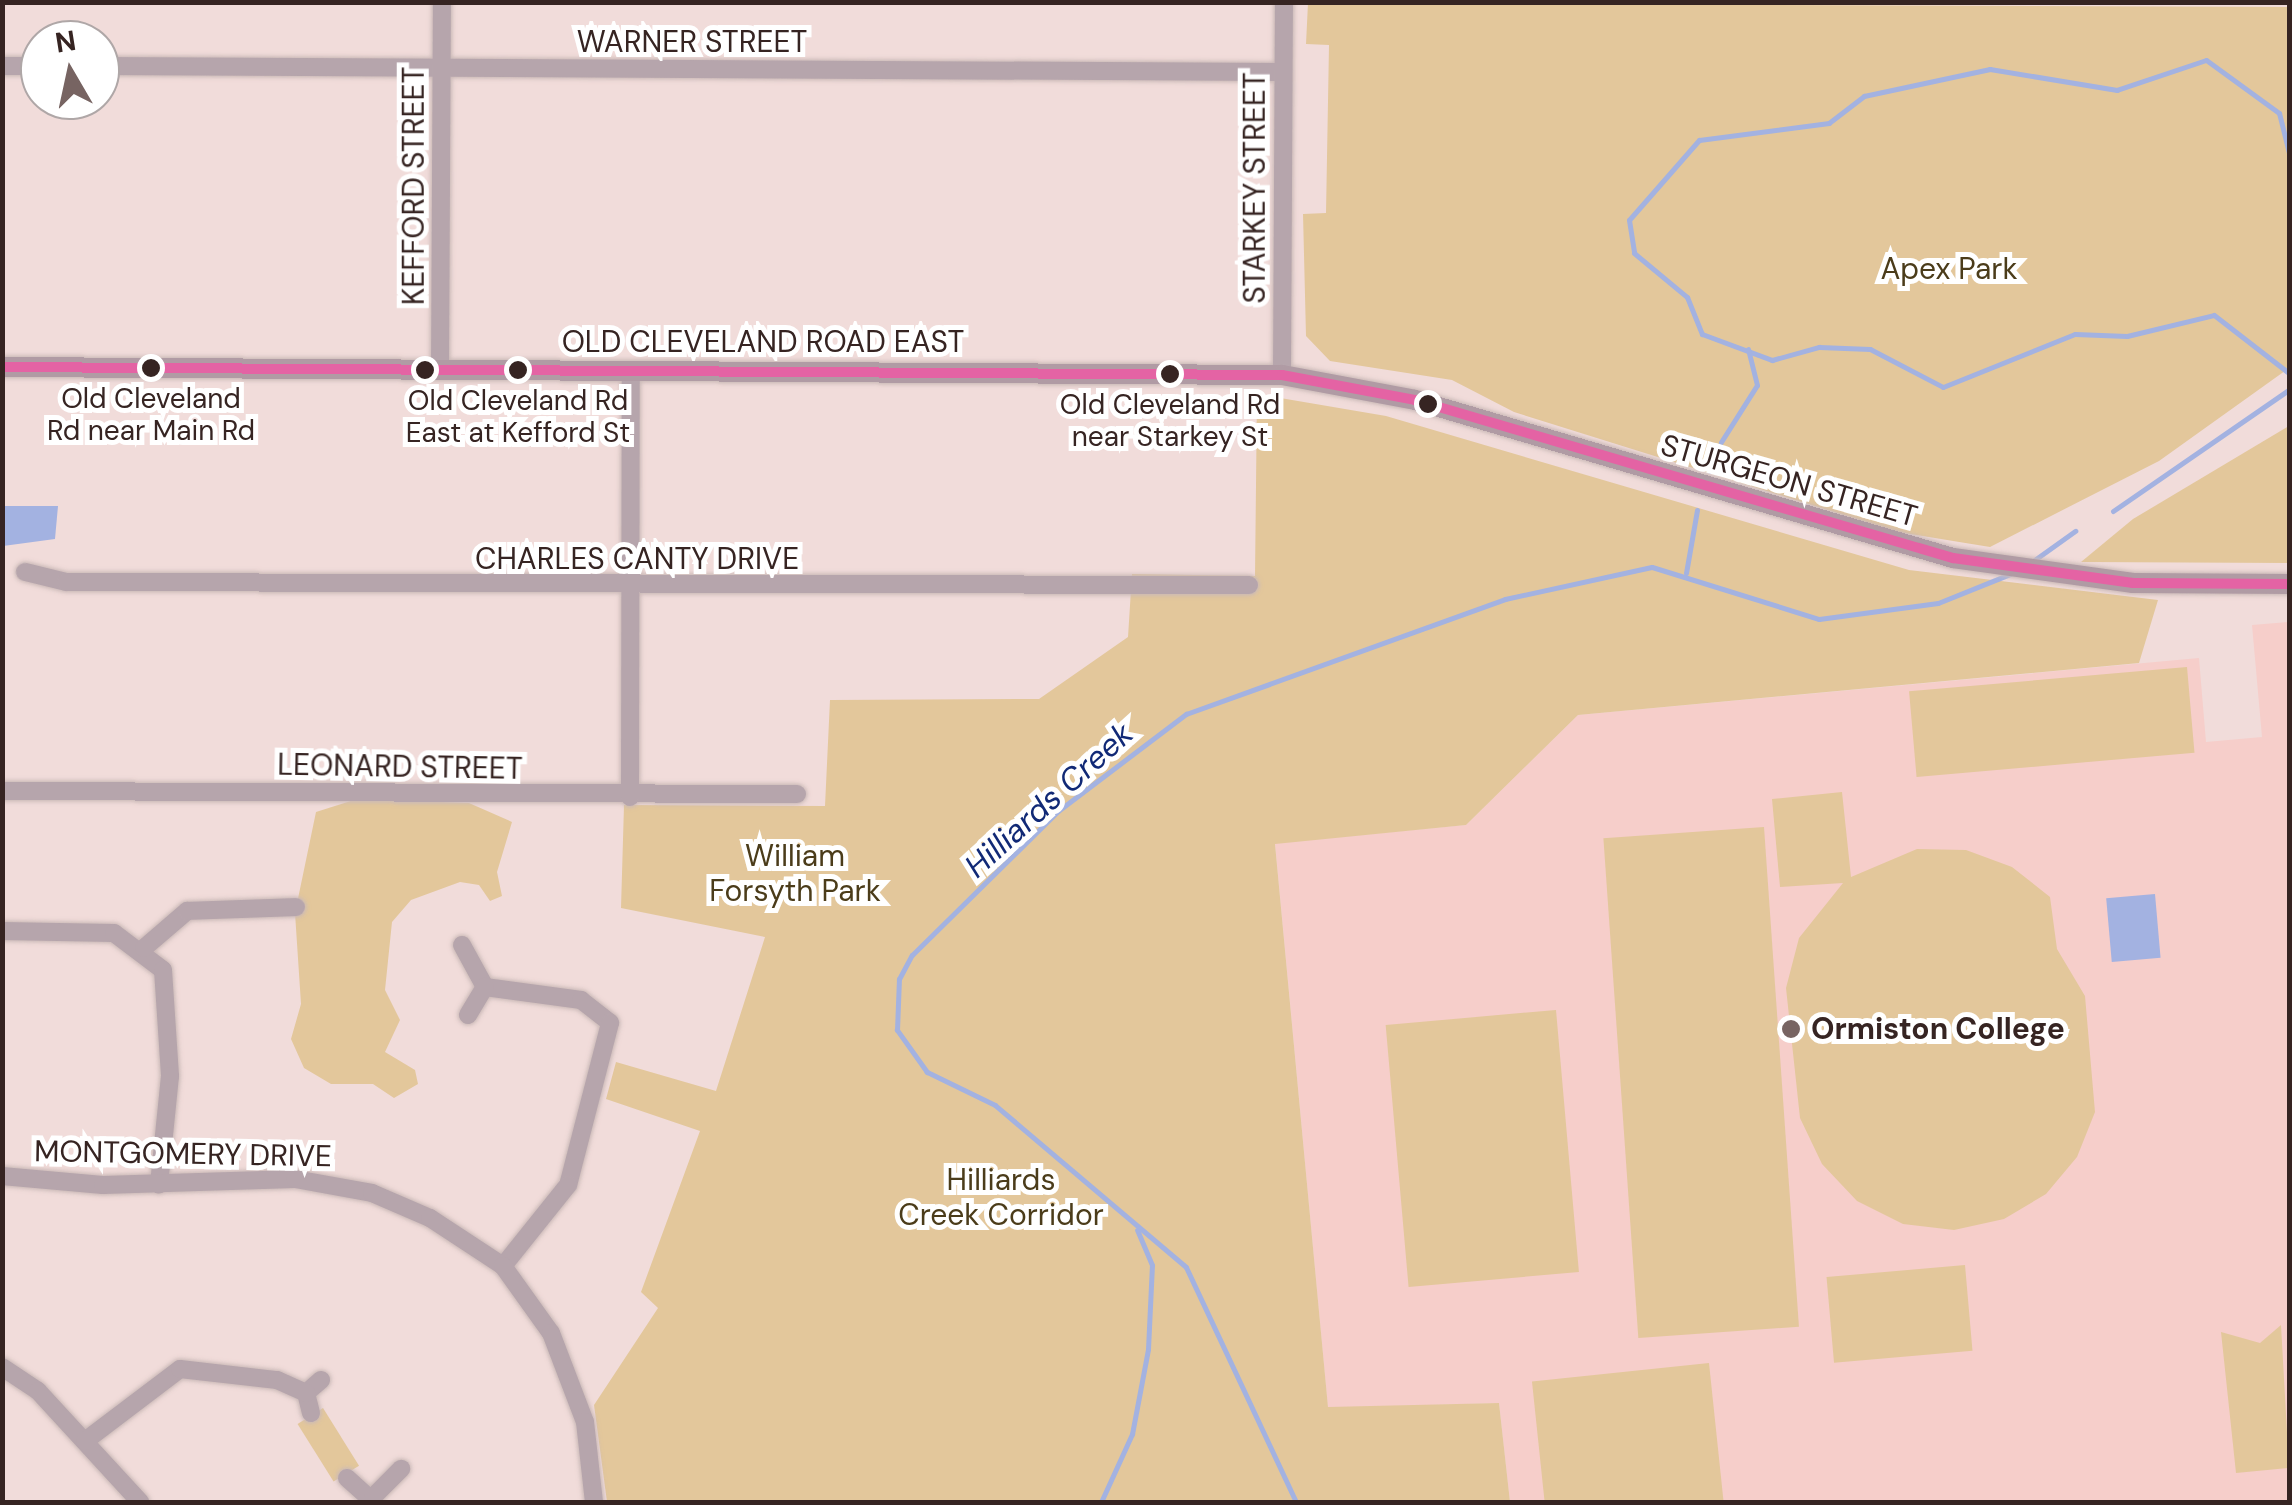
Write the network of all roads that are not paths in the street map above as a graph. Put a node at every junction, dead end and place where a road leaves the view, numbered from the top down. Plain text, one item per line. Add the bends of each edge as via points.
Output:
1 (442, 2) edge
2 (1284, 2) edge
3 (120, 66) edge
4 (442, 68) junction
5 (1283, 72) junction
6 (2, 366) edge
7 (440, 370) junction
8 (630, 372) junction
9 (1282, 374) junction
10 (26, 572) dead end
11 (2290, 584) edge
12 (1249, 585) dead end
13 (631, 588) junction
14 (2, 791) edge
15 (797, 794) dead end
16 (630, 797) junction
17 (296, 907) dead end
18 (2, 931) edge
19 (462, 945) dead end
20 (144, 948) junction
21 (484, 987) junction
22 (468, 1015) dead end
23 (2, 1176) edge
24 (159, 1184) junction
25 (503, 1266) junction
26 (2, 1367) edge
27 (311, 1413) dead end
28 (85, 1441) junction
29 (401, 1469) dead end
30 (347, 1478) dead end
31 (373, 1500) edge
32 (140, 1502) edge
33 (594, 1502) edge

1 - 4 street, KEFFORD STREET
2 - 5 street, STARKEY STREET
3 - 4 street, WARNER STREET
4 - 5 street, WARNER STREET
4 - 7 street, KEFFORD STREET
5 - 9 street, STARKEY STREET
6 - 7 main road, OLD CLEVELAND ROAD EAST
7 - 8 main road, OLD CLEVELAND ROAD EAST
8 - 9 main road, OLD CLEVELAND ROAD EAST
8 - 13 street
9 - 11 main road, STURGEON STREET via 1415,400 1953,558 2069,576
10 - 13 street, CHARLES CANTY DRIVE via 66,582
12 - 13 street, CHARLES CANTY DRIVE
13 - 16 street
14 - 16 street, LEONARD STREET
15 - 16 street, LEONARD STREET
17 - 20 street via 187,911
18 - 20 street via 114,934
19 - 21 street
20 - 24 street via 168,986
21 - 22 street
21 - 25 street via 581,1000 610,1023 568,1185
23 - 24 street, MONTGOMERY DRIVE
24 - 25 street, MONTGOMERY DRIVE via 347,1186 416,1211
25 - 33 street, MONTGOMERY DRIVE via 568,1370
26 - 28 street
27 - 28 street via 313,1387 180,1369
28 - 32 street
29 - 31 street
30 - 31 street

